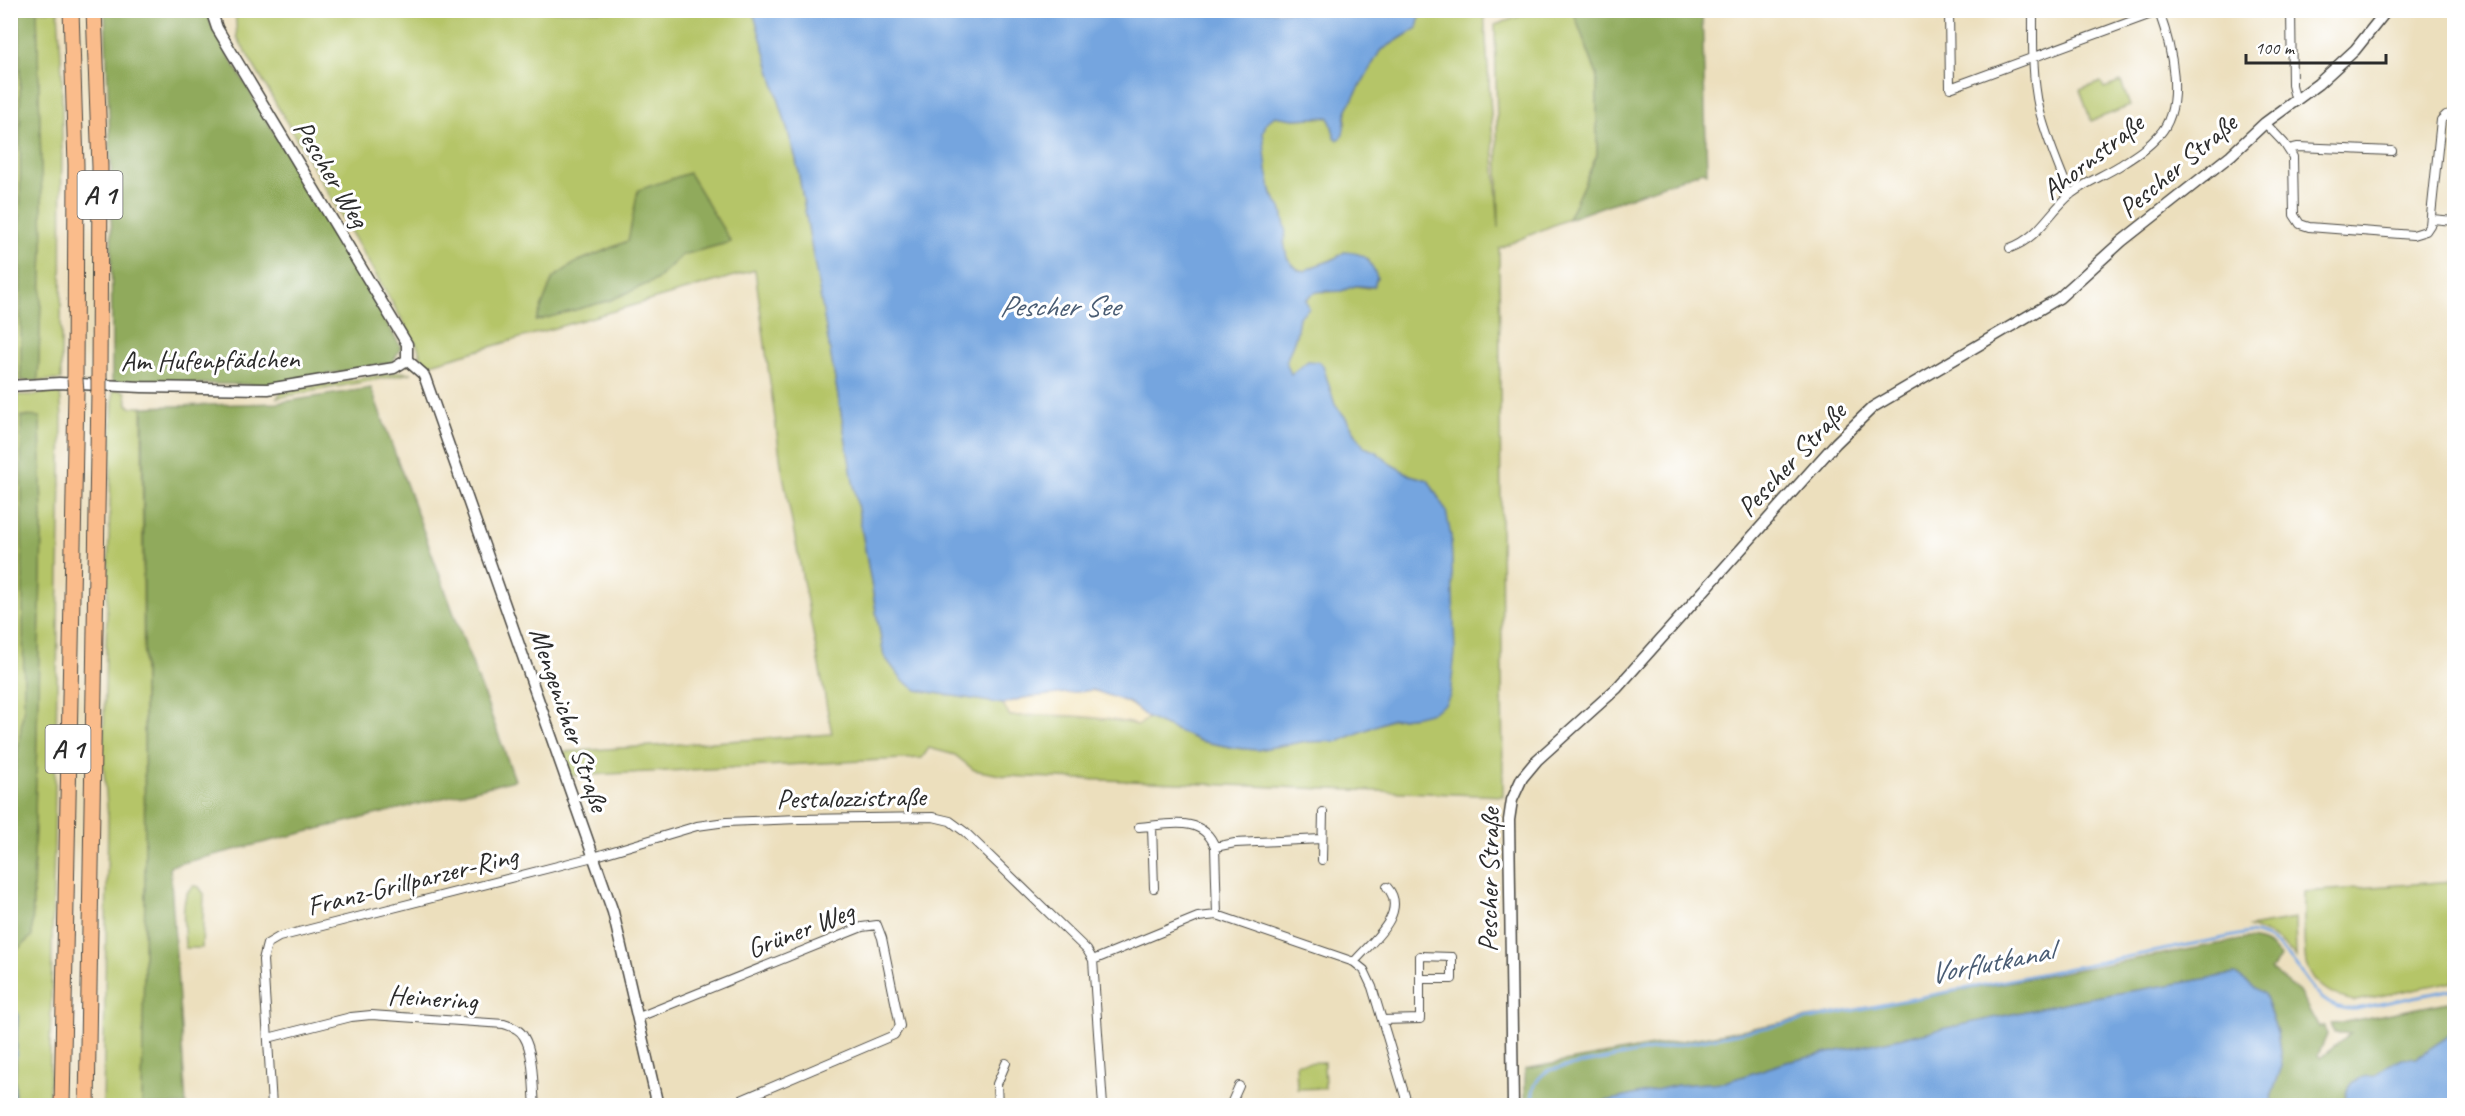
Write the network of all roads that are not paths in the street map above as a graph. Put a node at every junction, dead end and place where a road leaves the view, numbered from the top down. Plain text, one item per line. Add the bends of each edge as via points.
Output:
1 (71, 10) edge
2 (94, 10) edge
3 (211, 10) edge
4 (1949, 10) edge
5 (2032, 10) edge
6 (2291, 10) edge
7 (2387, 10) edge
8 (2161, 11) edge
9 (2034, 57) junction
10 (2296, 102) junction
11 (2454, 113) edge
12 (2265, 123) junction
13 (2289, 149) junction
14 (2392, 151) dead end
15 (2070, 195) junction
16 (2432, 219) junction
17 (2454, 221) edge
18 (2010, 248) dead end
19 (406, 360) junction
20 (10, 386) edge
21 (1323, 812) dead end
22 (1152, 826) junction
23 (1139, 827) dead end
24 (1322, 839) junction
25 (1215, 847) junction
26 (593, 857) junction
27 (1322, 860) dead end
28 (1387, 887) dead end
29 (1154, 888) dead end
30 (1217, 915) junction
31 (1093, 960) junction
32 (1354, 962) junction
33 (1420, 979) junction
34 (639, 1017) junction
35 (1382, 1020) junction
36 (268, 1038) junction
37 (1006, 1063) dead end
38 (1239, 1086) dead end
39 (62, 1106) edge
40 (87, 1106) edge
41 (272, 1106) edge
42 (535, 1106) edge
43 (658, 1106) edge
44 (727, 1106) edge
45 (998, 1106) edge
46 (1103, 1106) edge
47 (1230, 1106) edge
48 (1408, 1106) edge
49 (1513, 1106) edge

1 - 39 highway, A 1 via 76,165 75,385
2 - 40 highway, A 1 via 100,167 99,386
3 - 19 street, Pescher Weg via 217,28 407,344
4 - 9 street via 1950,88
5 - 9 street
6 - 10 street via 2292,86
7 - 10 street, Pescher Straße via 2355,50
8 - 9 street
8 - 15 street, Ahornstraße via 2173,63 2174,91 2166,125 2146,147
9 - 15 street via 2035,85 2046,135
10 - 12 street, Pescher Straße
11 - 16 street via 2441,120
12 - 13 street
12 - 49 street, Pescher Straße via 2059,298 1874,407 1836,443 1617,688 1522,778 1512,800 1509,820
13 - 14 street
13 - 16 street via 2295,164 2294,215 2300,224 2413,235 2426,231
15 - 18 street, Ahornstraße via 2033,237
16 - 17 street
19 - 20 street, Am Hufenpfädchen via 394,368 268,389 59,383
19 - 26 street, Mengenicher Straße via 425,378
21 - 24 street
22 - 23 street
22 - 25 street via 1198,826 1212,838
22 - 29 street
24 - 25 street
24 - 27 street
25 - 30 street
26 - 31 street, Pestalozzistraße via 672,832 726,822 933,817 950,821 965,831
26 - 34 street, Mengenicher Straße via 621,943
26 - 36 street, Franz-Grillparzer-Ring via 272,940 265,949 263,967
28 - 32 street via 1393,894 1393,915
30 - 31 street via 1198,916
30 - 32 street
31 - 46 street
32 - 35 street via 1364,970
33 - 33 street via 1420,956 1452,957 1452,980
33 - 35 street via 1420,1019
34 - 43 street, Mengenicher Straße
34 - 44 street, Grüner Weg via 870,925 877,926 900,1026 894,1035
35 - 48 street
36 - 41 street
36 - 42 street, Heinering via 372,1015 504,1024 524,1037
37 - 45 street via 997,1084
38 - 47 street

